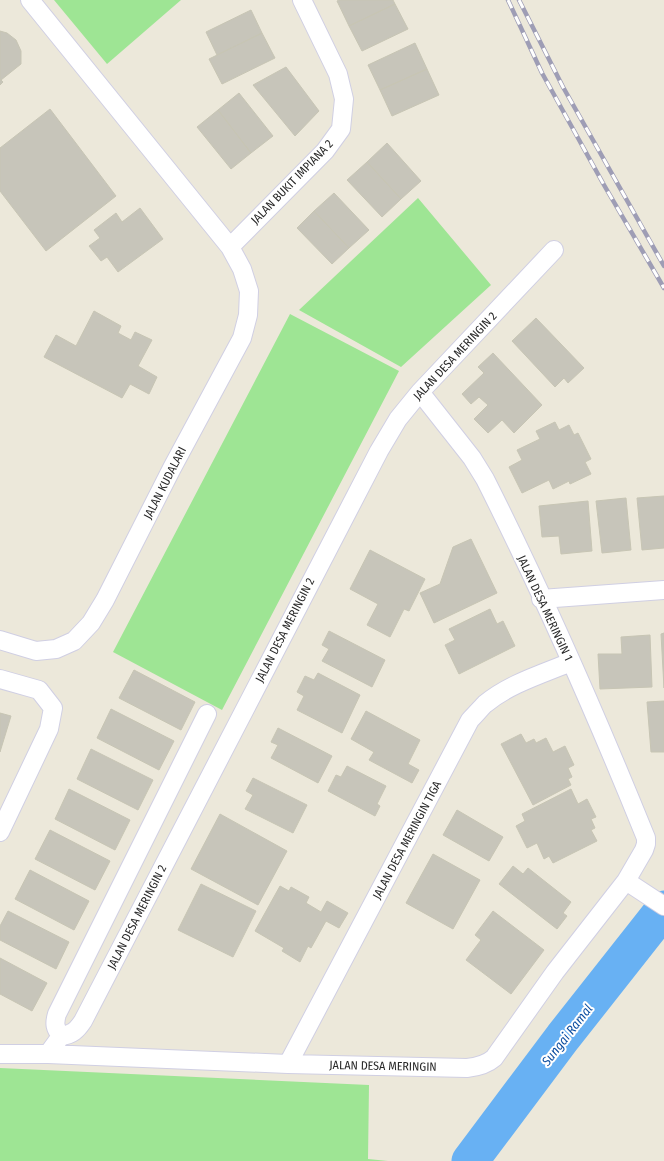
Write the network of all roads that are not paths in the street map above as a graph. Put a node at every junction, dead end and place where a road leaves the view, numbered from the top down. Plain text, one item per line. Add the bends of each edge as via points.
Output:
1 (30, 0) edge
2 (302, 0) edge
3 (230, 247) junction
4 (554, 250) dead end
5 (420, 392) junction
6 (664, 590) edge
7 (541, 599) junction
8 (0, 640) edge
9 (571, 662) junction
10 (0, 679) edge
11 (207, 714) dead end
12 (0, 832) edge
13 (646, 838) joint
14 (626, 881) junction
15 (658, 902) edge
16 (61, 1036) junction
17 (0, 1054) edge
18 (48, 1054) junction
19 (288, 1064) junction

1 - 3 street, JALAN KUDALARI
2 - 3 street, JALAN BUKIT IMPIANA 2 via 338,74 344,99 341,129 325,150
3 - 8 street, JALAN KUDALARI via 242,269 249,291 248,314 242,338 105,600 91,623 74,640 56,649 36,651
4 - 5 street, JALAN DESA MERINGIN 2
5 - 7 street, JALAN DESA MERINGIN 1 via 472,458
5 - 16 street, JALAN DESA MERINGIN 2 via 398,419 378,451 83,1021 70,1035
6 - 7 street
7 - 9 street, JALAN DESA MERINGIN 1
9 - 13 street, JALAN DESA MERINGIN 1
9 - 19 street, JALAN DESA MERINGIN TIGA via 501,693 484,705 470,720
10 - 12 street via 39,690 53,708 50,729
11 - 16 street via 57,1014 54,1022
13 - 14 street, JALAN DESA MERINGIN via 644,850
14 - 15 street
14 - 19 street, JALAN DESA MERINGIN via 489,1063 467,1068
16 - 18 street, JALAN DESA MERINGIN 2
17 - 18 street, JALAN DESA MERINGIN
18 - 19 street, JALAN DESA MERINGIN

